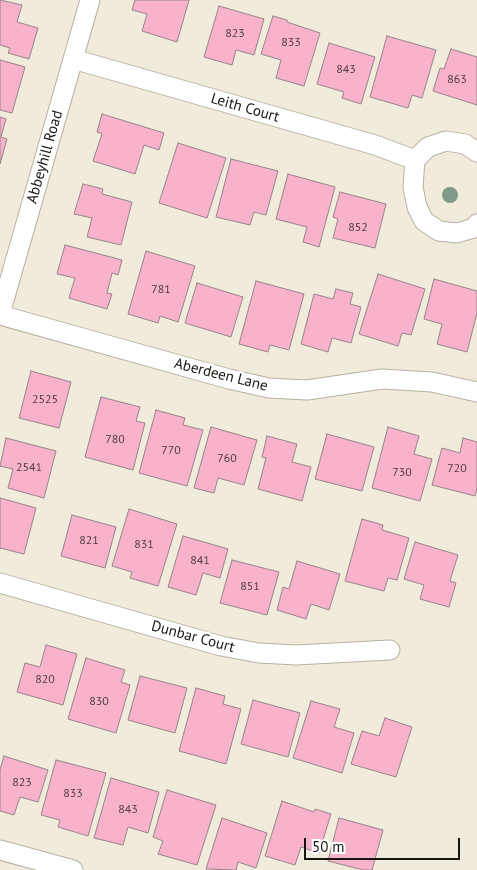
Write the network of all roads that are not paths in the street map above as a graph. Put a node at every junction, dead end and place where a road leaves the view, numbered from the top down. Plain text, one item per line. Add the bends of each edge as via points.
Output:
1 (90, 0) edge
2 (73, 59) junction
3 (477, 152) edge
4 (414, 160) junction
5 (477, 224) edge
6 (0, 315) edge
7 (477, 392) edge
8 (0, 583) edge
9 (390, 650) dead end
10 (0, 850) edge
11 (72, 870) edge

1 - 2 street, Abbeyhill Road
2 - 4 street, Leith Court via 375,145
2 - 6 street, Abbeyhill Road
3 - 4 street via 465,144 446,141 428,147
4 - 5 street via 413,187 424,221 439,231 457,233
6 - 7 street, Aberdeen Lane via 229,380 269,388 307,390 382,379 432,382
8 - 9 street, Dunbar Court via 221,646 249,651 296,655
10 - 11 street

